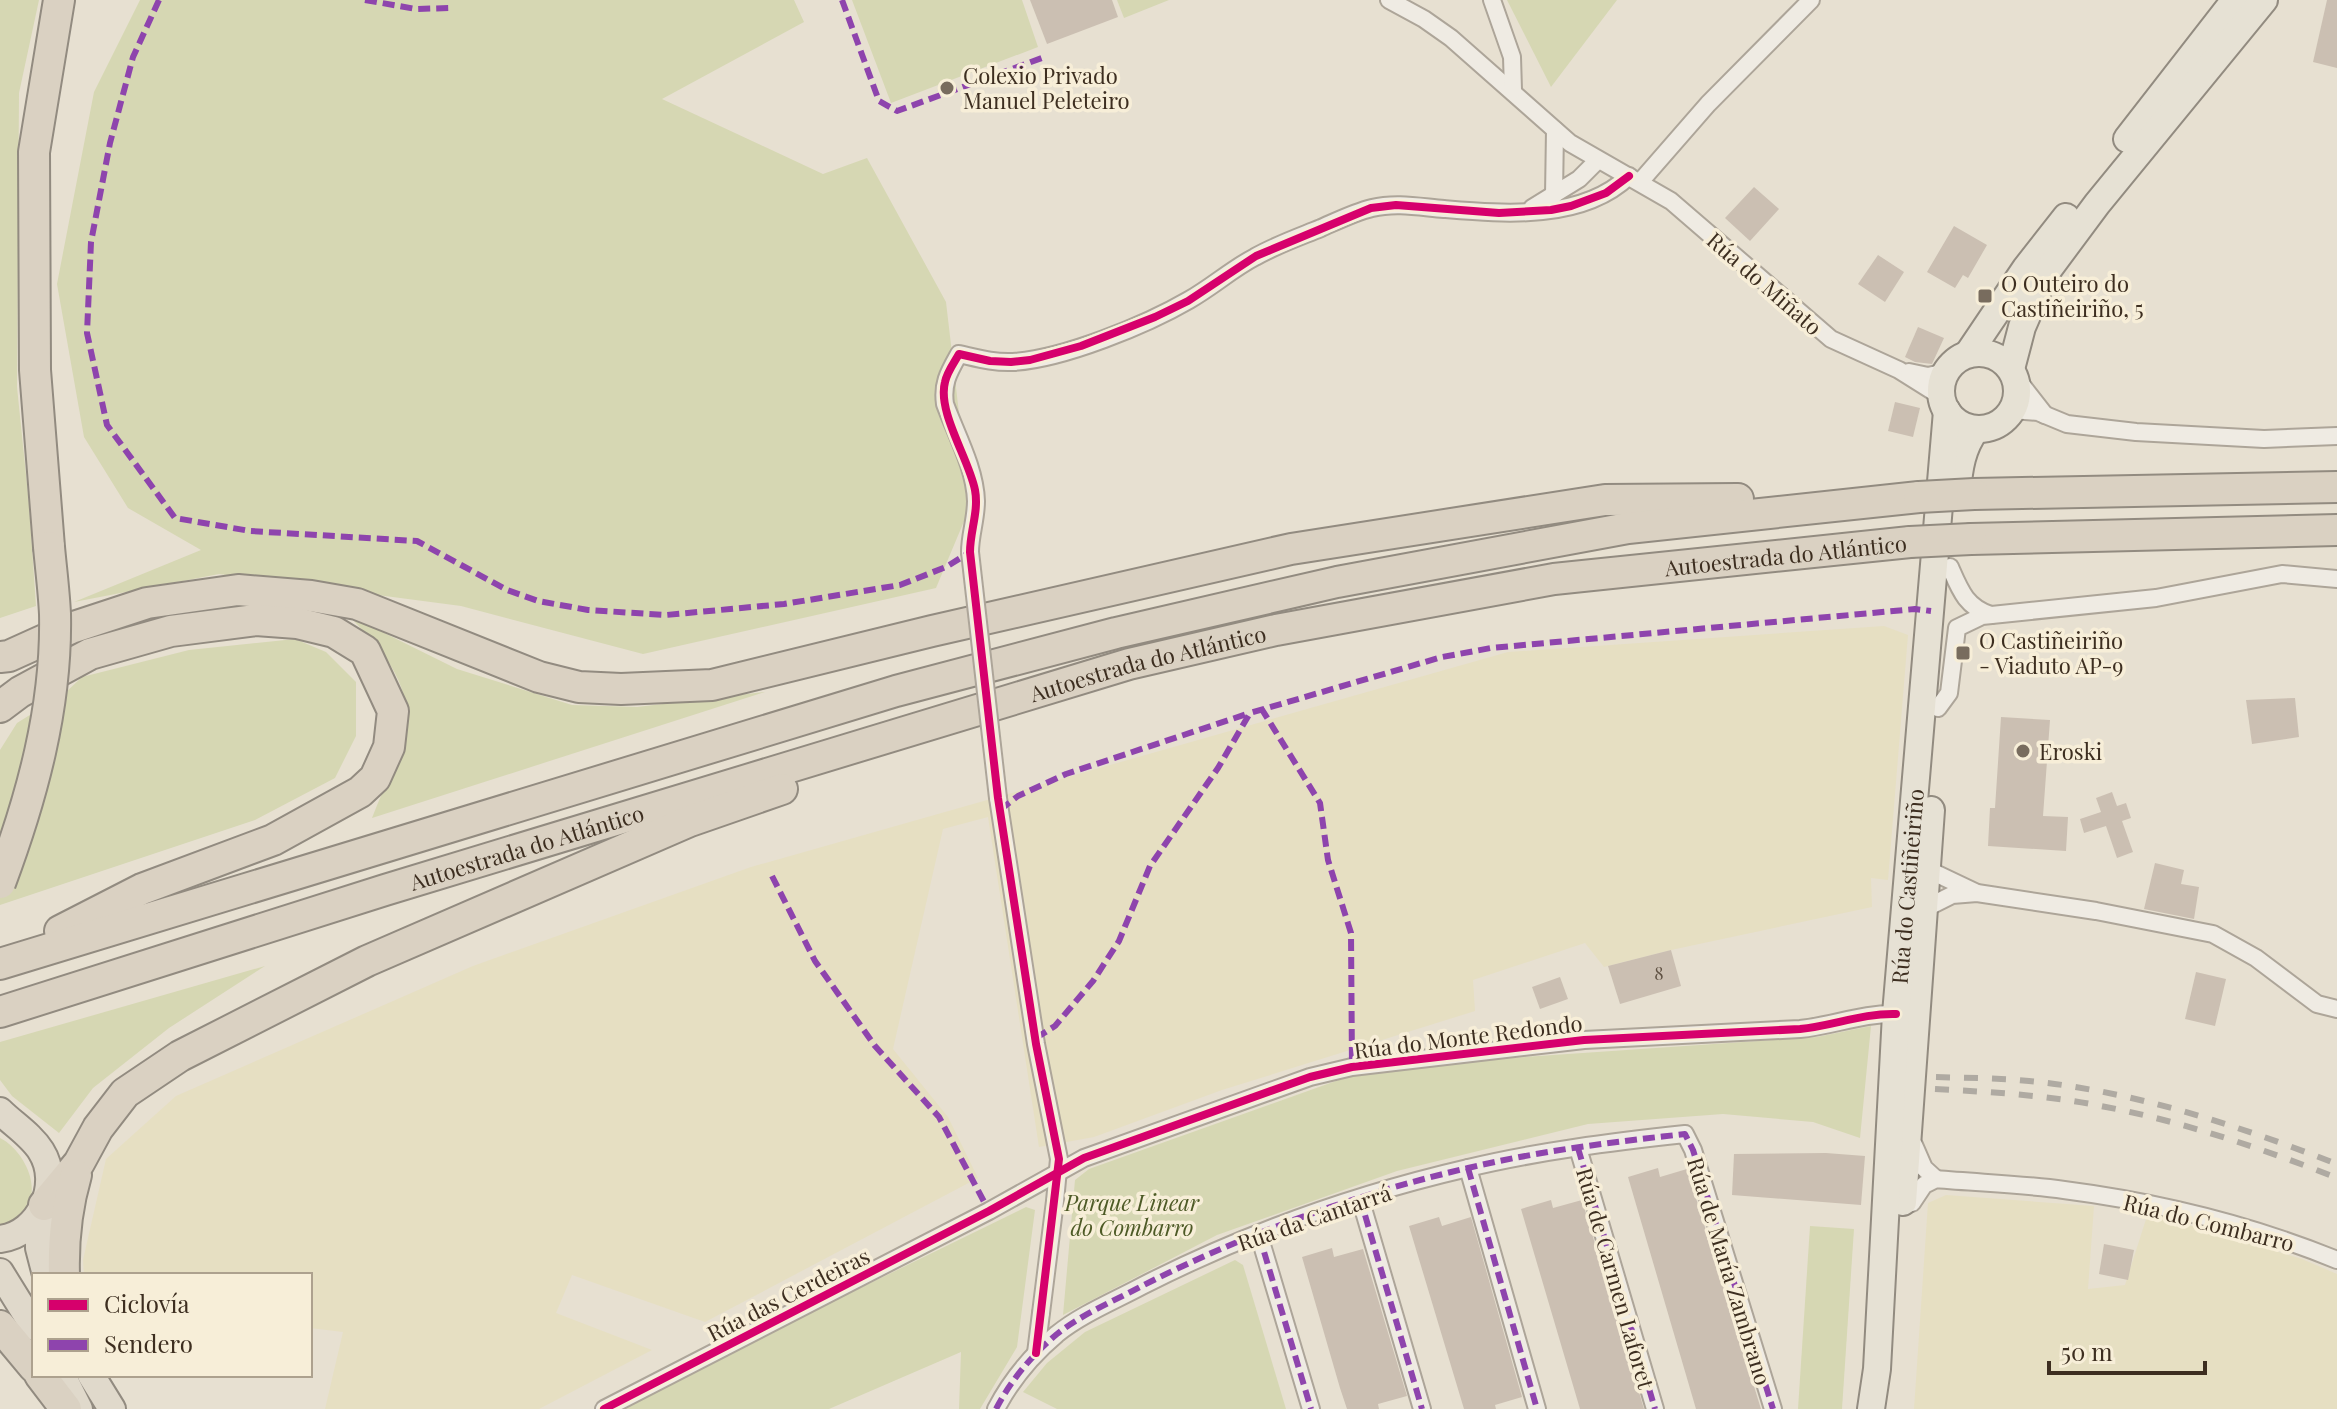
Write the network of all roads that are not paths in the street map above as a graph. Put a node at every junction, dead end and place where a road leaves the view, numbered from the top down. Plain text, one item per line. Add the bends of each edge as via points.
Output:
1 (59, 0) edge
2 (1389, 0) edge
3 (1492, 0) edge
4 (1811, 0) edge
5 (2253, 4) edge
6 (1513, 90) junction
7 (1555, 130) junction
8 (1598, 160) junction
9 (1635, 179) junction
10 (1554, 195) junction
11 (1527, 211) junction
12 (1968, 354) junction
13 (1899, 370) junction
14 (2013, 372) junction
15 (1945, 393) junction
16 (2012, 410) junction
17 (2046, 416) junction
18 (1976, 429) junction
19 (2337, 436) edge
20 (2337, 487) edge
21 (1912, 497) junction
22 (2337, 530) edge
23 (1954, 576) junction
24 (2337, 579) edge
25 (1429, 602) junction
26 (1993, 615) junction
27 (1957, 628) junction
28 (0, 657) edge
29 (0, 707) edge
30 (1938, 708) junction
31 (1935, 873) dead end
32 (0, 883) edge
33 (1977, 893) junction
34 (1934, 904) dead end
35 (0, 962) edge
36 (2337, 1009) edge
37 (0, 1012) edge
38 (1896, 1014) junction
39 (5, 1120) edge
40 (1685, 1134) joint
41 (1914, 1145) dead end
42 (1578, 1148) junction
43 (79, 1163) junction
44 (1468, 1168) junction
45 (1060, 1170) junction
46 (1936, 1179) junction
47 (1360, 1198) junction
48 (1912, 1203) dead end
49 (42, 1210) junction
50 (989, 1211) joint
51 (1259, 1235) junction
52 (0, 1239) edge
53 (2337, 1260) edge
54 (0, 1272) edge
55 (45, 1273) edge
56 (64, 1273) edge
57 (32, 1324) edge
58 (0, 1326) edge
59 (1036, 1353) junction
60 (32, 1365) edge
61 (42, 1377) edge
62 (63, 1377) edge
63 (92, 1377) edge
64 (1000, 1408) edge
65 (66, 1409) edge
66 (79, 1409) edge
67 (112, 1409) edge
68 (604, 1409) edge
69 (1311, 1409) edge
70 (1422, 1409) edge
71 (1537, 1409) edge
72 (1655, 1409) edge
73 (1773, 1409) edge
74 (1871, 1409) edge
75 (1888, 1409) edge

1 - 32 highway, bridge via 34,152 35,370 55,613 47,718 36,775
2 - 6 street, Rúa do Miñato via 1451,38
3 - 6 street via 1512,57
4 - 9 street
5 - 12 main road via 2026,268
5 - 14 main road via 2045,274 2022,327
6 - 7 street, Rúa do Miñato
7 - 8 street, Rúa do Miñato
7 - 10 street
8 - 9 street, Rúa do Miñato
8 - 10 street
9 - 11 street via 1590,200
9 - 13 street, Rúa do Miñato via 1671,201 1818,329
10 - 11 street
11 - 45 street, bridge via 1371,208 1256,256 1188,301 1105,337 1030,360 990,361 959,354 945,379 945,404 976,491 970,552 998,798
12 - 14 main road via 1987,353
12 - 15 main road via 1953,363
13 - 15 street, Rúa do Miñato
13 - 15 street, Rúa do Miñato via 1928,376
14 - 16 main road
14 - 17 street
15 - 18 main road via 1965,426
15 - 38 main road, Rúa do Castiñeiriño
16 - 17 street
16 - 18 main road via 1997,424
17 - 19 street via 2067,424 2136,432 2264,439
18 - 23 main road, Rúa do Castiñeiriño via 1961,458
20 - 21 highway, Autoestrada do Atlántico, bridge
21 - 28 highway via 1605,500 1246,560 712,685 579,687 539,677 357,604 238,590 147,603
21 - 35 highway, Autoestrada do Atlántico via 1628,528 1337,582 1116,633 896,691
22 - 25 highway, Autoestrada do Atlántico, bridge via 1910,542 1554,579
23 - 26 street via 1976,610
23 - 27 street
23 - 30 main road, Rúa do Castiñeiriño
24 - 26 street via 2282,574 2156,598
25 - 37 highway, Autoestrada do Atlántico via 1129,664
25 - 43 highway via 1078,694 690,821 367,961 180,1056 125,1093
26 - 27 street
27 - 30 street via 1949,693
29 - 35 highway via 90,654 171,631 256,620 334,632 365,651 393,711 389,747 375,778 360,792 273,840 142,889
30 - 75 main road, Rúa do Castiñeiriño
31 - 33 street
33 - 34 street via 1952,895
33 - 36 street via 2213,934 2256,958 2317,1004
38 - 45 street, Rúa do Monte Redondo via 1800,1029 1584,1040 1352,1067 1260,1094
38 - 74 main road, Rúa do Castiñeiriño
39 - 49 highway via 31,1137 46,1161 49,1187
40 - 42 street, Rúa da Cantarrá
40 - 73 street, Rúa de María Zambrano
41 - 46 street via 1924,1168
42 - 44 street, Rúa da Cantarrá
42 - 72 street, Rúa de Carmen Laforet
43 - 49 highway
43 - 56 highway via 66,1208
44 - 47 street, Rúa da Cantarrá
44 - 71 street
45 - 50 street, Rúa do Monte Redondo
45 - 59 street, bridge
46 - 48 street via 1924,1185
46 - 53 street, Rúa do Combarro via 2159,1205
47 - 51 street, Rúa da Cantarrá
47 - 70 street
49 - 52 highway via 24,1229
49 - 55 highway via 39,1248
50 - 68 street, Rúa das Cerdeiras
51 - 59 street, Rúa da Cantarrá via 1103,1307 1068,1326
51 - 69 street
54 - 57 highway
58 - 60 highway
59 - 64 street, Rúa da Cantarrá via 1016,1376
61 - 65 highway
62 - 66 highway
63 - 67 highway

